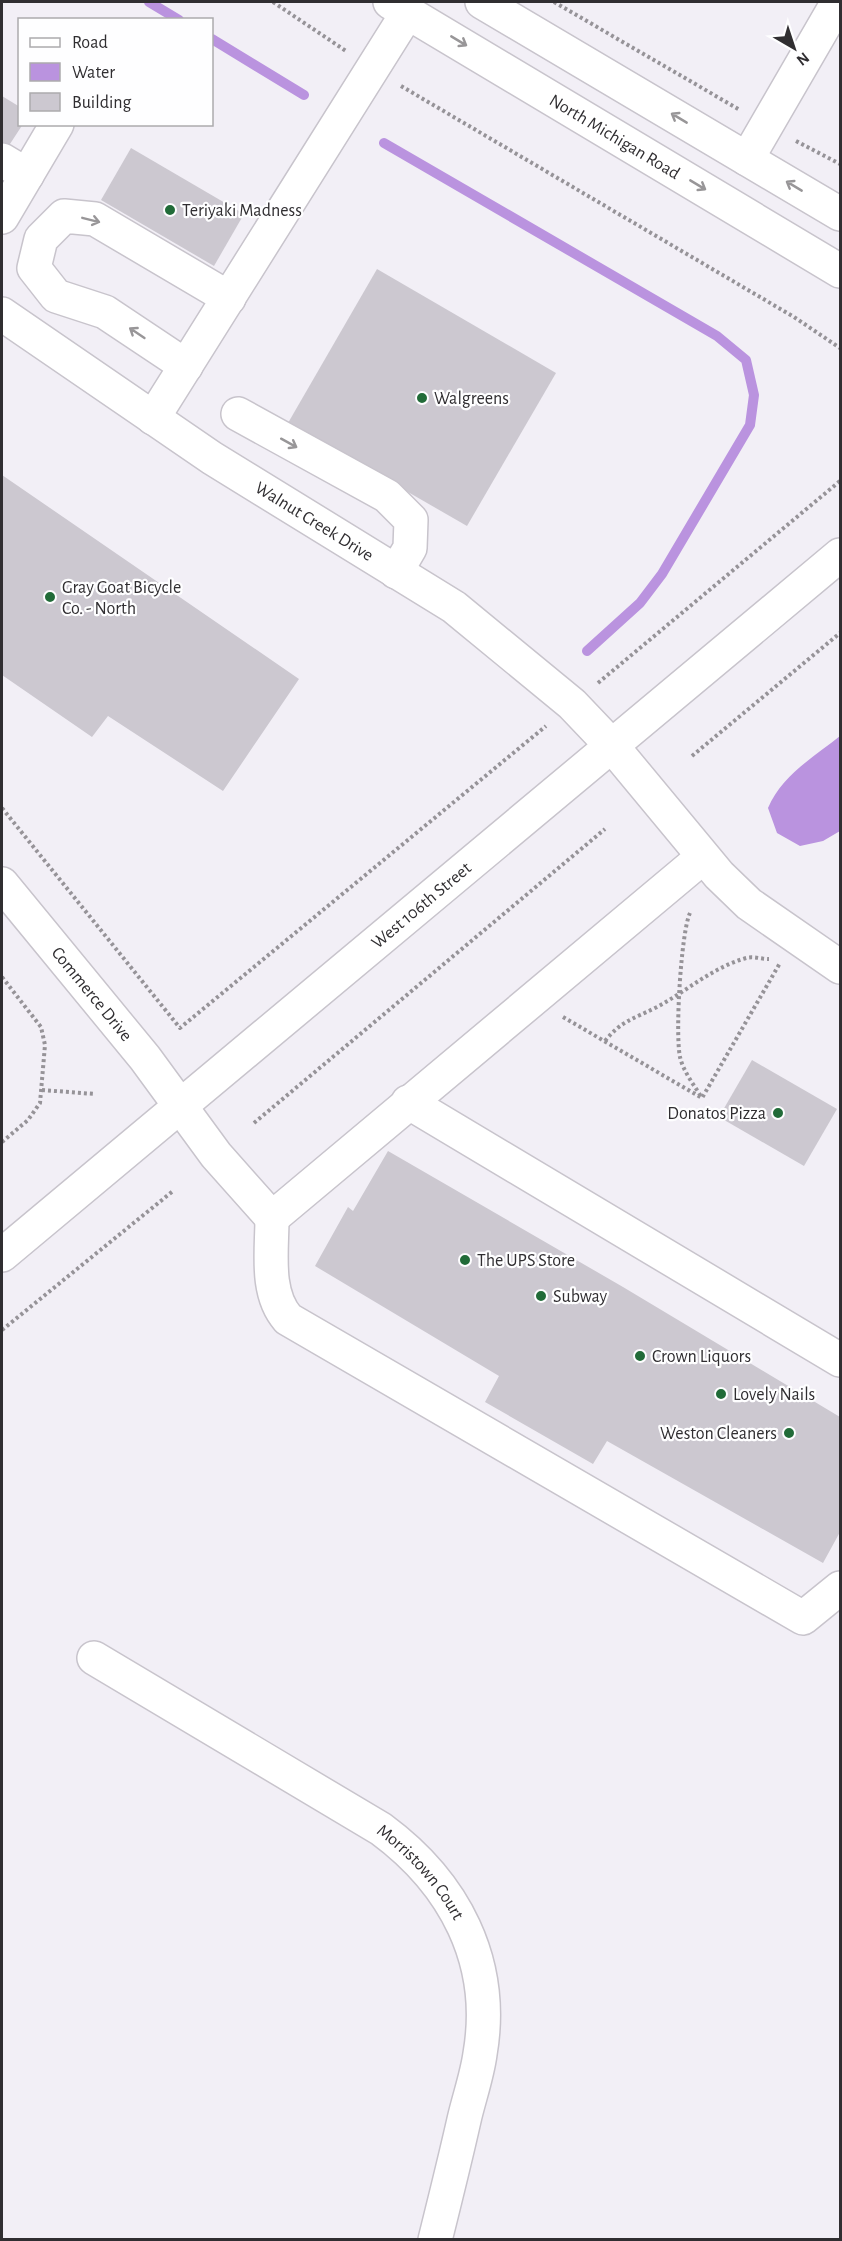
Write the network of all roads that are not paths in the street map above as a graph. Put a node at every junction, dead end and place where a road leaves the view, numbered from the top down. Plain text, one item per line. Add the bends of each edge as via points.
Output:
1 (482, 2) edge
2 (838, 2) edge
3 (399, 7) edge
4 (55, 126) edge
5 (747, 159) junction
6 (14, 167) edge
7 (840, 214) edge
8 (2, 217) edge
9 (840, 272) edge
10 (229, 298) junction
11 (2, 314) edge
12 (186, 366) junction
13 (238, 414) dead end
14 (153, 418) junction
15 (840, 555) edge
16 (396, 572) junction
17 (612, 746) junction
18 (703, 857) junction
19 (2, 884) edge
20 (835, 953) edge
21 (408, 1102) junction
22 (182, 1107) junction
23 (272, 1218) junction
24 (2, 1256) edge
25 (840, 1360) edge
26 (840, 1588) edge
27 (94, 1658) dead end
28 (435, 2240) edge

5 -> 1 street
2 - 5 street
3 -> 9 street, North Michigan Road
3 - 10 street via 372,67
4 - 6 street
7 -> 5 street
6 - 8 street
10 - 12 street
12 -> 10 street via 105,312 57,296 34,268 41,239 64,216 95,219
11 - 14 street, Walnut Creek Drive
12 - 14 street
13 -> 16 street via 387,496 411,520 410,548
14 - 16 street, Walnut Creek Drive
15 - 17 street, West 106th Street
16 - 17 street, Walnut Creek Drive via 454,608 572,704
17 - 18 street, Walnut Creek Drive
17 - 22 street, West 106th Street
18 - 20 street, Walnut Creek Drive via 749,904
18 - 21 street
19 - 22 street, Commerce Drive
21 - 23 street
21 - 25 street
22 - 23 street, Commerce Drive via 216,1155
22 - 24 street, West 106th Street
23 - 26 street via 273,1292 278,1308 288,1319 803,1618
27 - 28 street, Morristown Court via 381,1829 420,1862 458,1913 479,1977 483,2001 481,2044

